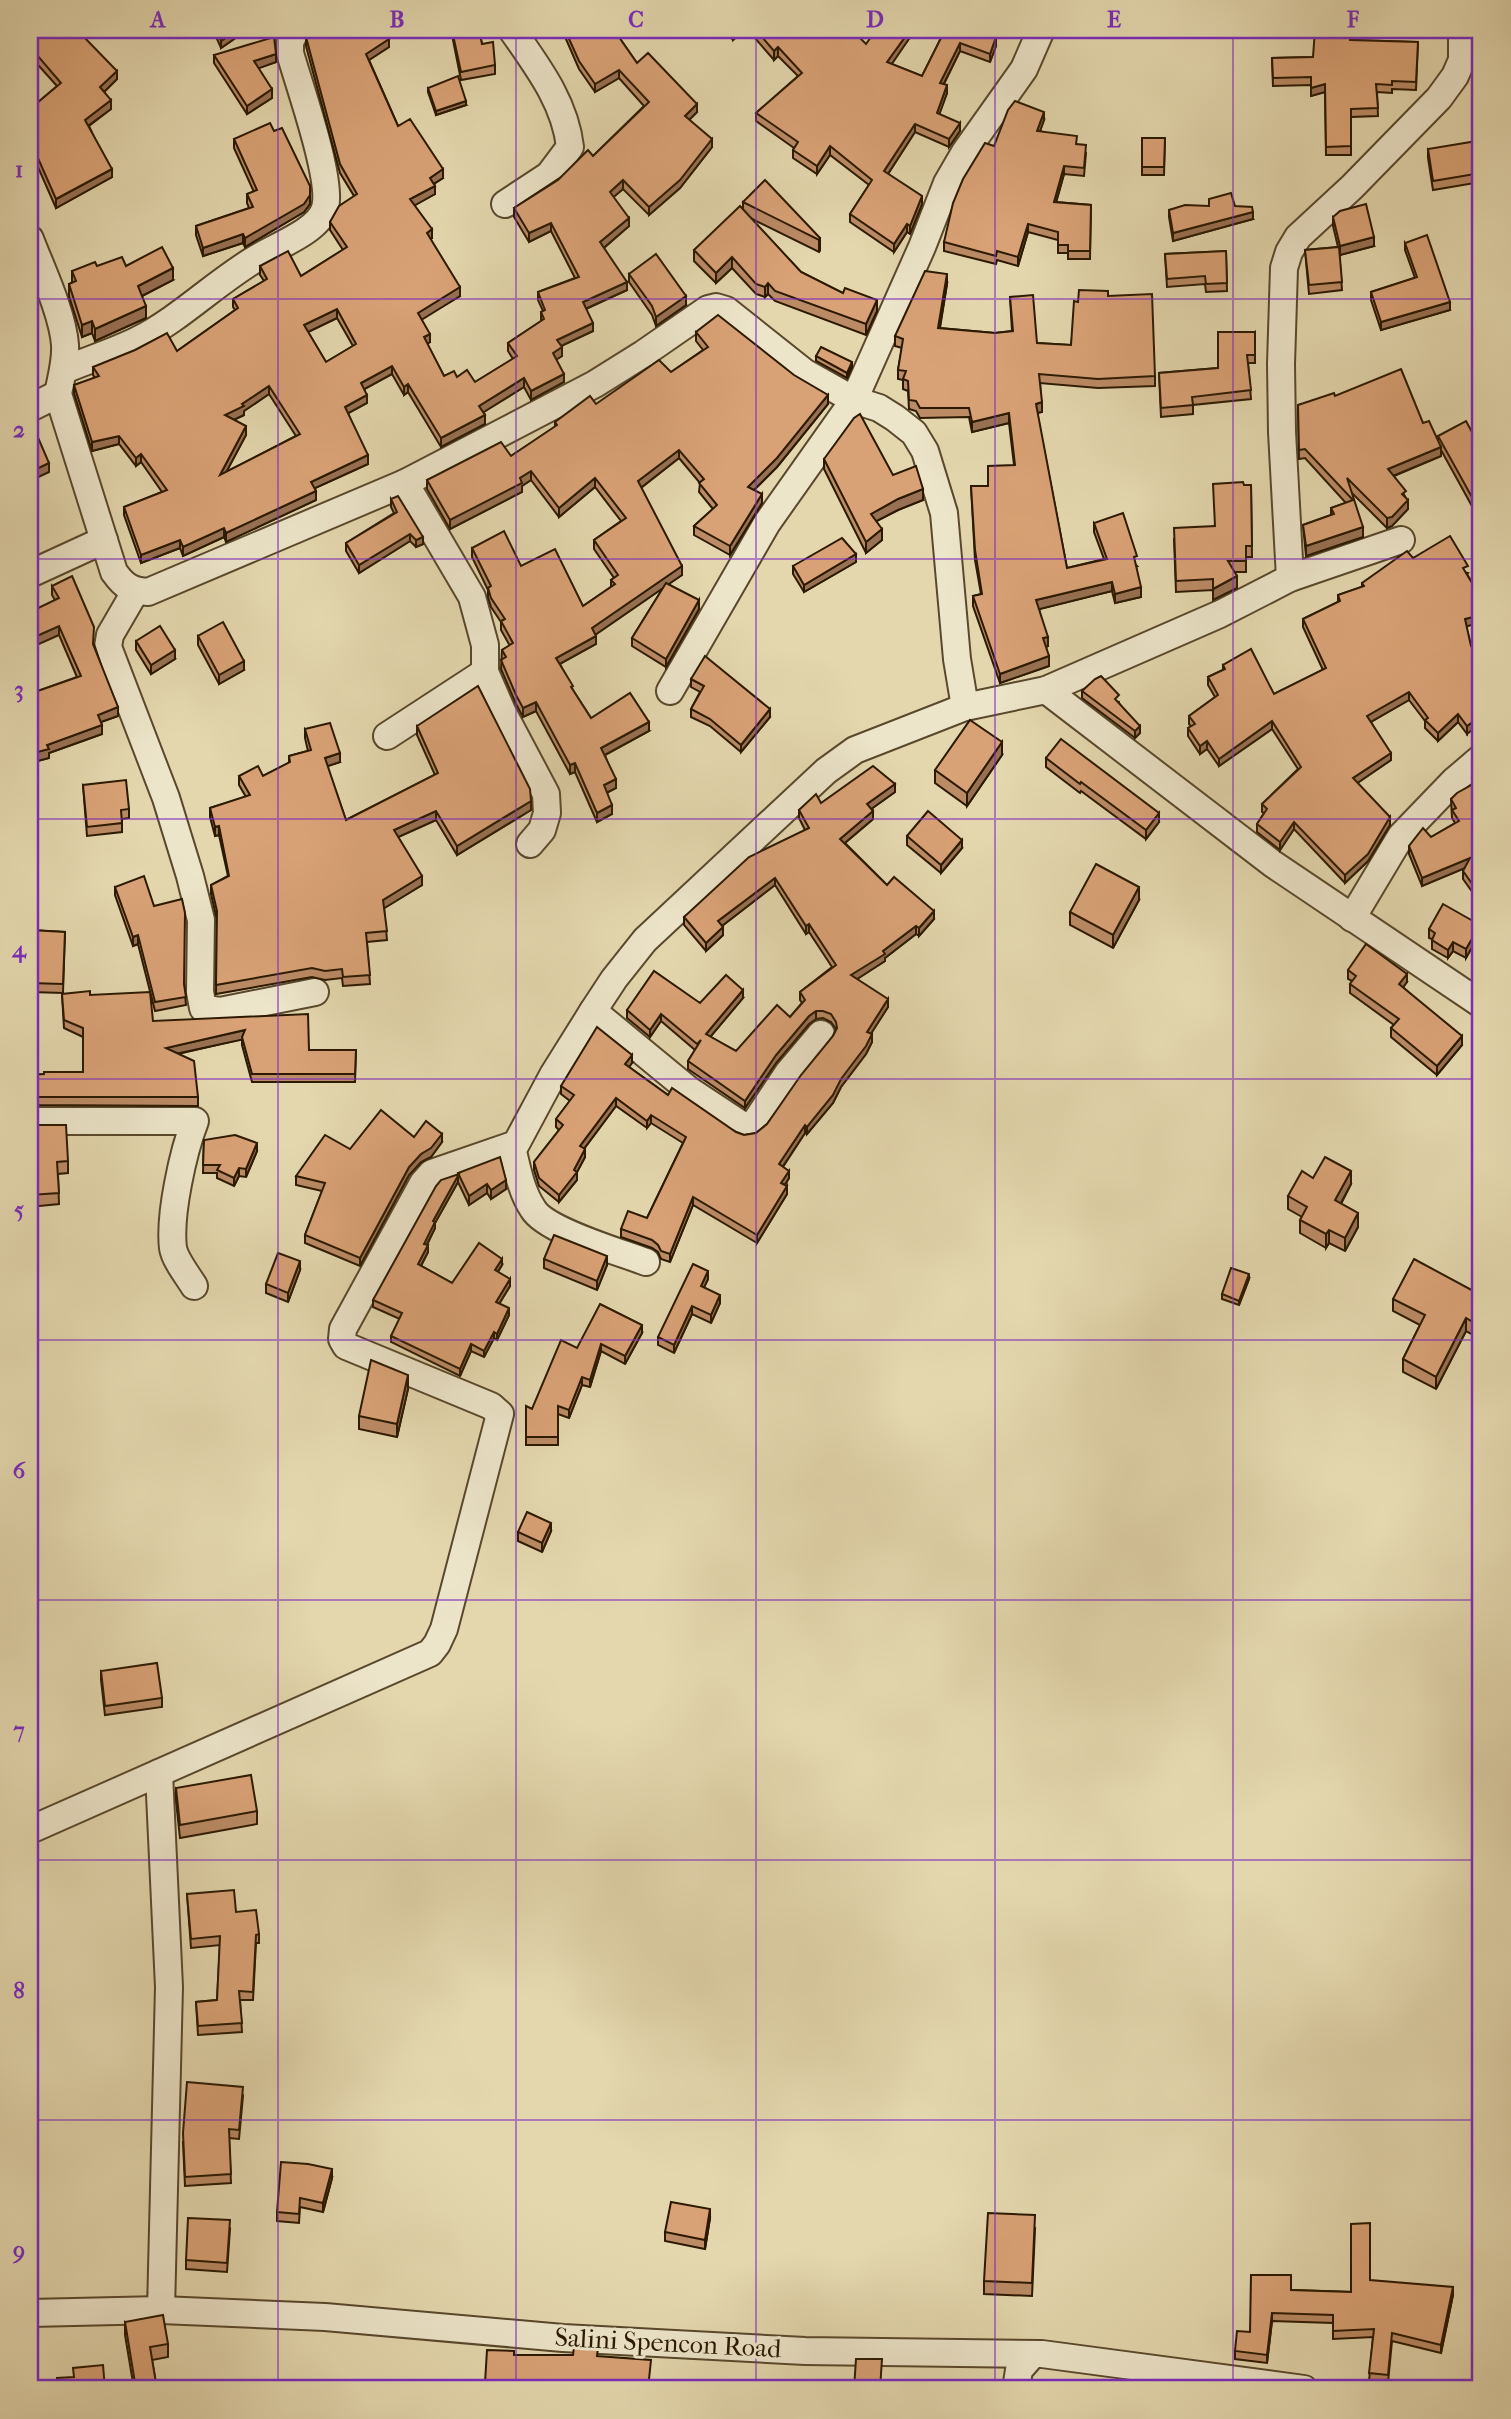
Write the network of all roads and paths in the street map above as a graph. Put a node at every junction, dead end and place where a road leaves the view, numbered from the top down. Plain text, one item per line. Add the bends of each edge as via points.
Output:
1 (296, 30) edge
2 (512, 30) edge
3 (1041, 30) edge
4 (1462, 30) edge
5 (505, 204) dead end
6 (30, 239) edge
7 (61, 382) junction
8 (854, 400) junction
9 (30, 408) edge
10 (405, 483) junction
11 (104, 540) junction
12 (1401, 540) dead end
13 (30, 574) edge
14 (1290, 578) junction
15 (135, 592) junction
16 (485, 672) junction
17 (1046, 690) junction
18 (670, 691) dead end
19 (965, 707) junction
20 (387, 736) dead end
21 (1481, 758) edge
22 (530, 844) dead end
23 (1352, 918) junction
24 (315, 992) dead end
25 (1481, 1004) edge
26 (593, 1011) junction
27 (821, 1034) dead end
28 (30, 1121) edge
29 (512, 1147) junction
30 (646, 1262) dead end
31 (194, 1286) dead end
32 (159, 1773) junction
33 (30, 1830) edge
34 (161, 2310) junction
35 (30, 2313) edge
36 (1033, 2354) junction
37 (1016, 2389) edge
38 (1304, 2389) edge

1 - 7 street via 289,42 290,53 327,192 318,221 138,340
2 - 5 street via 548,82 567,127 570,147 549,175
3 - 8 street via 1024,69 947,183
4 - 14 street via 1462,60 1439,98 1298,237 1284,268 1281,378
6 - 7 street via 65,344
7 - 9 street
7 - 11 street
8 - 10 street via 804,372 726,310 716,307 595,384
8 - 18 street via 766,523
8 - 19 street via 895,418 914,433 925,451 944,513
10 - 15 street via 148,592
10 - 16 street via 472,597 485,645
11 - 13 street
11 - 15 street via 114,572
12 - 14 street
14 - 17 street via 1220,614
15 - 24 street via 108,647 166,798 190,876 201,920 204,1008 220,1011
16 - 20 street
16 - 22 street via 546,794 542,830
17 - 19 street
17 - 23 street via 1273,864
19 - 26 street via 855,750 826,771 645,940
21 - 23 street via 1401,836
23 - 25 street
26 - 27 street via 689,1090 745,1127 756,1121
26 - 29 street
28 - 31 street via 195,1121 184,1148 173,1251
29 - 30 street via 523,1191 537,1215 562,1230
29 - 32 street via 432,1173 423,1182 343,1329 346,1346 491,1406 500,1414 437,1644 430,1653
32 - 33 street
32 - 34 street via 169,1987
34 - 35 street, Salini Spencon Road
34 - 36 street, Salini Spencon Road via 805,2351
36 - 37 street via 1019,2370
36 - 38 street, Salini Spencon Road

